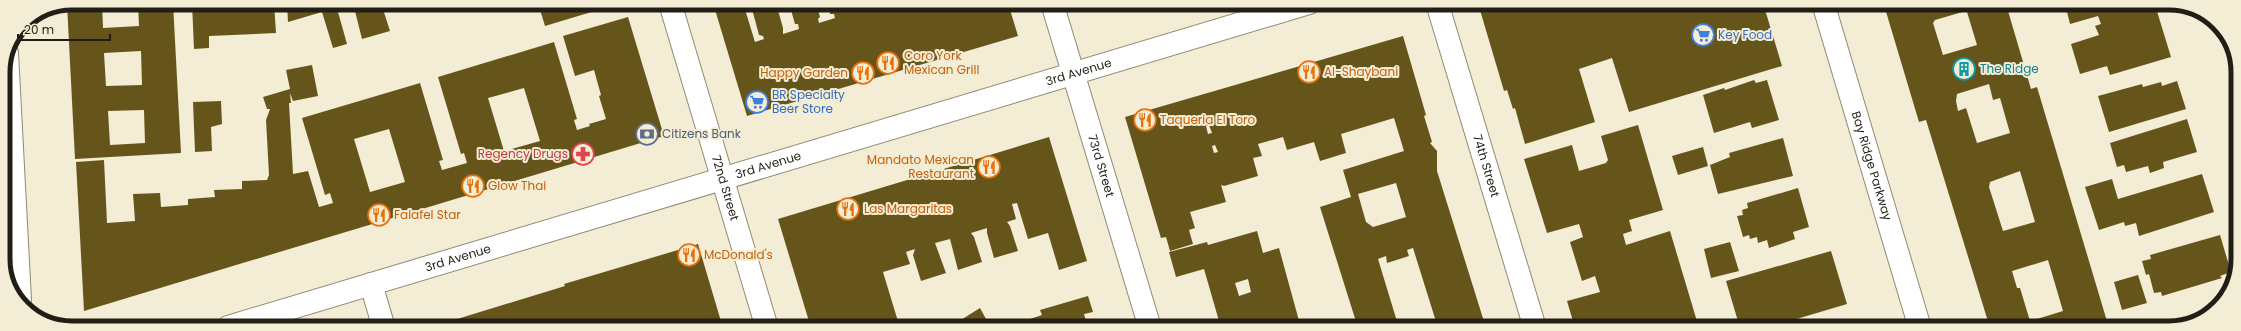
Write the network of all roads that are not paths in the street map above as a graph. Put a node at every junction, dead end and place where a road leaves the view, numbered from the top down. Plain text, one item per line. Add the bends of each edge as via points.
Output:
1 (672, 10) edge
2 (1054, 10) edge
3 (1285, 10) edge
4 (1439, 10) edge
5 (1825, 10) edge
6 (1073, 73) junction
7 (10, 110) edge
8 (723, 178) junction
9 (371, 284) junction
10 (20, 292) edge
11 (251, 321) edge
12 (382, 321) edge
13 (766, 321) edge
14 (1148, 321) edge
15 (1533, 321) edge
16 (1918, 321) edge

1 - 8 street, 72nd Street
2 - 6 street, 73rd Street
3 - 6 street, 3rd Avenue
4 - 15 street, 74th Street
5 - 16 street, Bay Ridge Parkway
6 - 8 street, 3rd Avenue
6 - 14 street, 73rd Street
7 - 10 street
8 - 9 street, 3rd Avenue
8 - 13 street, 72nd Street
9 - 11 street, 3rd Avenue
9 - 12 street

